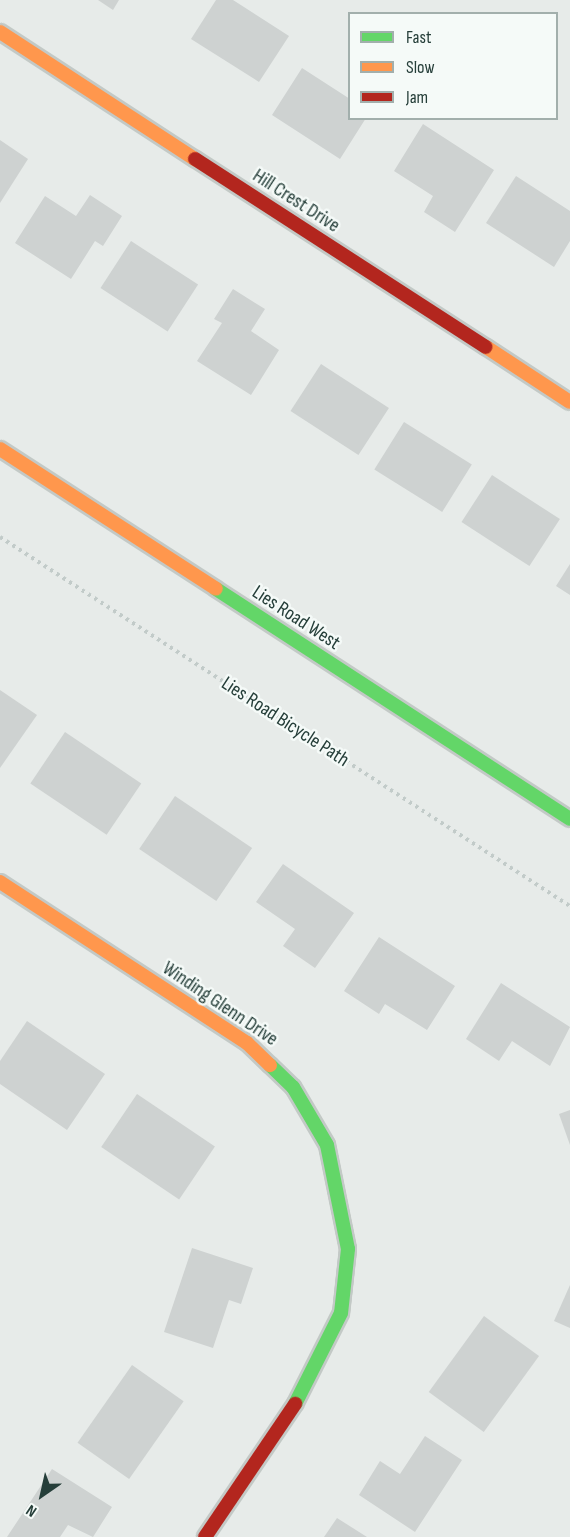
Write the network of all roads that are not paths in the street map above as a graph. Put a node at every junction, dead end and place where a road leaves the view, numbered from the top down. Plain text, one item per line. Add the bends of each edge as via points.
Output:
1 (0, 32) edge
2 (570, 402) edge
3 (0, 449) edge
4 (570, 819) edge
5 (0, 882) edge
6 (205, 1537) edge

1 - 2 street, Hill Crest Drive
3 - 4 street, Lies Road West
5 - 6 street, Winding Glenn Drive via 247,1043 293,1087 327,1145 348,1249 341,1313 307,1387

